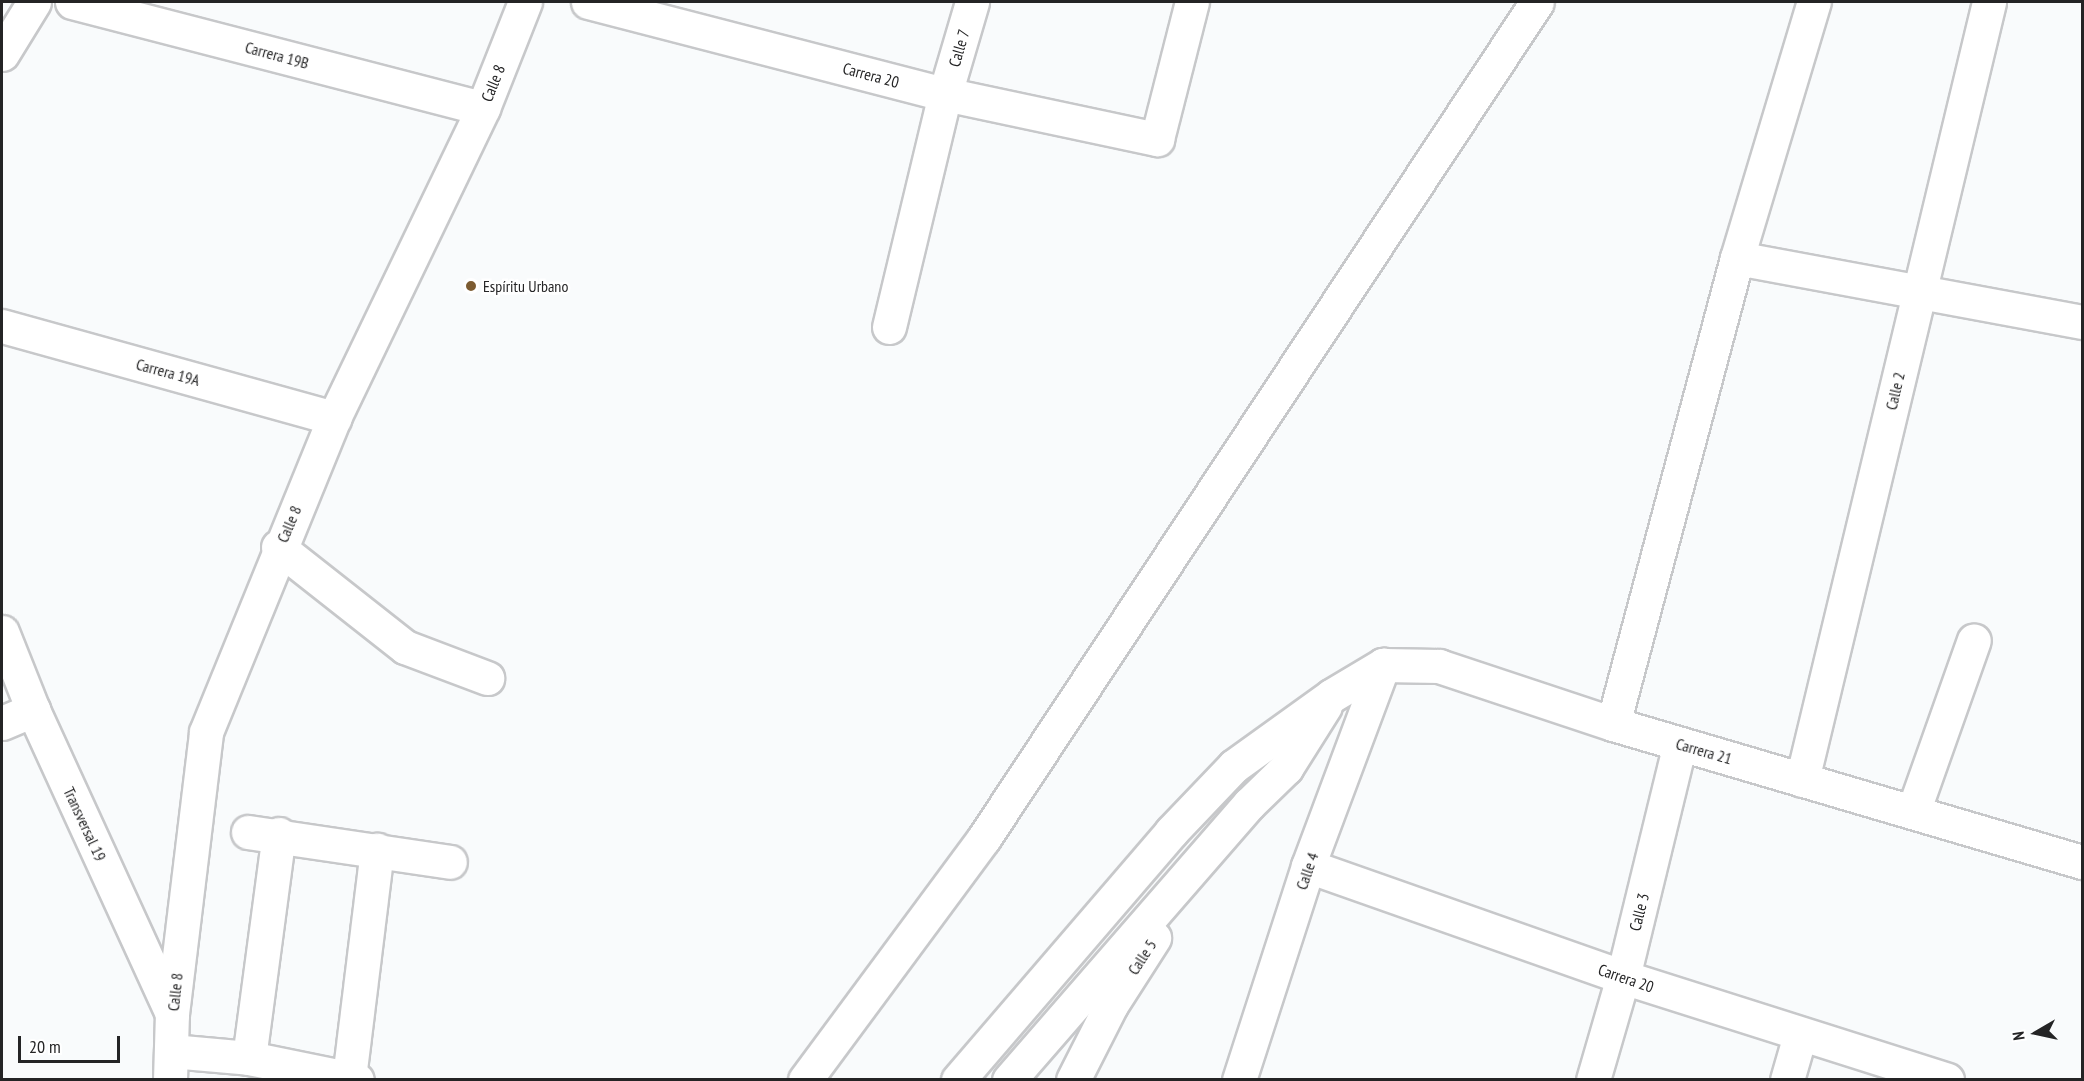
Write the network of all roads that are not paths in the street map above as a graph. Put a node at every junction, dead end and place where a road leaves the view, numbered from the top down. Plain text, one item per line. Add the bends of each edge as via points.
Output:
1 (34, 2) edge
2 (72, 2) edge
3 (525, 2) edge
4 (588, 2) edge
5 (972, 2) edge
6 (1192, 2) edge
7 (1537, 2) edge
8 (1814, 2) edge
9 (1989, 2) edge
10 (2, 54) edge
11 (945, 94) junction
12 (483, 108) junction
13 (1737, 258) junction
14 (1919, 291) junction
15 (2082, 321) edge
16 (2, 326) edge
17 (890, 327) dead end
18 (334, 418) junction
19 (278, 547) junction
20 (2, 632) edge
21 (1974, 640) dead end
22 (1383, 665) junction
23 (487, 678) dead end
24 (1330, 696) junction
25 (33, 710) junction
26 (2, 723) edge
27 (1613, 724) junction
28 (1680, 744) junction
29 (1802, 780) junction
30 (1913, 812) junction
31 (1220, 839) junction
32 (377, 850) junction
33 (450, 862) dead end
34 (2082, 862) edge
35 (1308, 866) junction
36 (1623, 977) junction
37 (172, 1014) junction
38 (1800, 1035) junction
39 (249, 1058) junction
40 (171, 1065) edge
41 (353, 1079) edge
42 (805, 1080) edge
43 (958, 1080) edge
44 (1009, 1080) edge
45 (1073, 1080) edge
46 (1239, 1080) edge
47 (1593, 1080) edge
48 (1787, 1080) edge
49 (1947, 1080) edge

1 - 10 street
2 - 12 street, Carrera 19B
3 - 12 street, Calle 8
4 - 11 street, Carrera 20
5 - 11 street, Calle 7
6 - 11 street, Carrera 20 via 1157,139
7 - 42 street via 984,838
8 - 13 street
9 - 14 street, Calle 2
11 - 17 street, Calle 7
12 - 18 street, Calle 8
13 - 14 street
13 - 27 street
14 - 15 street
14 - 29 street, Calle 2
16 - 18 street, Carrera 19A
18 - 19 street, Calle 8
19 - 23 street via 405,647
19 - 37 street, Calle 8 via 206,732
20 - 25 street, Transversal 19
21 - 30 street
22 - 24 street
22 - 27 street, Carrera 21 via 1439,666
22 - 35 street, Calle 4
24 - 31 street via 1286,768
24 - 43 street via 1234,766 1171,832
25 - 26 street
25 - 37 street, Transversal 19
27 - 28 street, Carrera 21
28 - 29 street, Carrera 21
28 - 36 street, Calle 3
29 - 30 street, Carrera 21
30 - 34 street, Carrera 21
31 - 44 street
31 - 45 street, Calle 5 via 1111,1005
32 - 33 street
32 - 39 street via 263,833
32 - 41 street
35 - 36 street, Carrera 20
35 - 46 street, Calle 4
36 - 38 street, Carrera 20
36 - 47 street, Calle 3
37 - 40 street, Calle 8
38 - 48 street
38 - 49 street, Carrera 20
39 - 40 street
39 - 41 street

